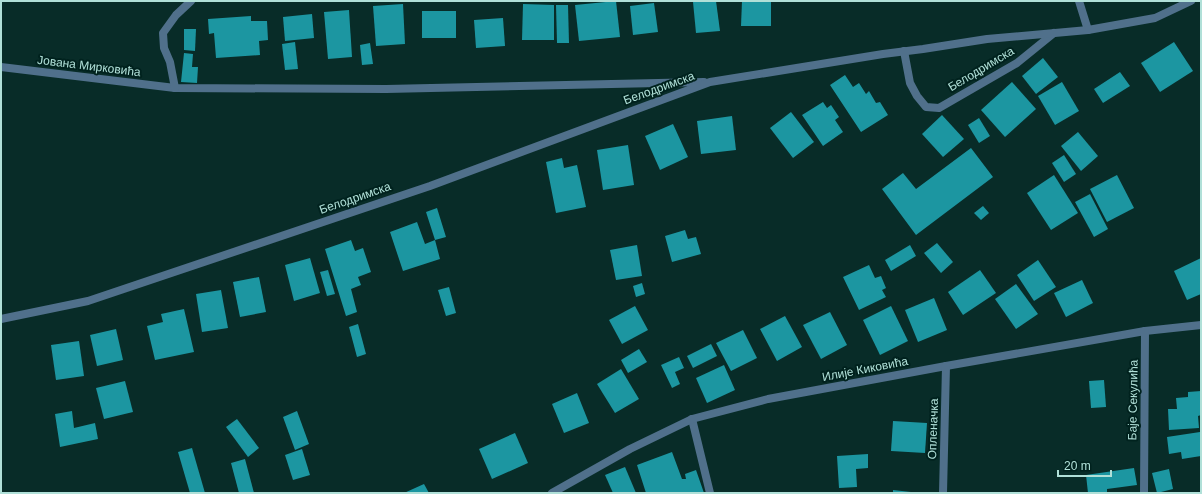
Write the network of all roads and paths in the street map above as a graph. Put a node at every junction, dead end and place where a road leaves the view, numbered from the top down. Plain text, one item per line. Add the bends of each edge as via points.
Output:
1 (191, 1) edge
2 (1079, 1) edge
3 (1191, 1) edge
4 (1088, 30) junction
5 (1054, 33) junction
6 (904, 52) junction
7 (1, 67) edge
8 (710, 82) junction
9 (175, 88) junction
10 (1, 319) edge
11 (1201, 325) edge
12 (1145, 332) junction
13 (946, 366) junction
14 (692, 419) junction
15 (552, 493) edge
16 (710, 493) edge
17 (943, 493) edge
18 (1144, 493) edge

1 - 9 street via 176,15 163,33 164,48 170,62
2 - 4 street
3 - 4 street, Белодримска via 1154,18
4 - 5 street, Белодримска
5 - 6 street, Белодримска via 987,39
5 - 6 street, Белодримска via 1017,63 938,108 926,107 917,96 910,83
6 - 8 street, Белодримска
7 - 9 street, Јована Мирковића
8 - 9 street, Белодримска via 386,89
8 - 10 street, Белодримска via 430,186 88,301
11 - 12 street, Илије Киковића
12 - 13 street, Илије Киковића
12 - 18 street, Баје Секулића
13 - 14 street, Илије Киковића via 768,399
13 - 17 street, Опленачка
14 - 15 street, Илије Киковића via 630,449
14 - 16 street

